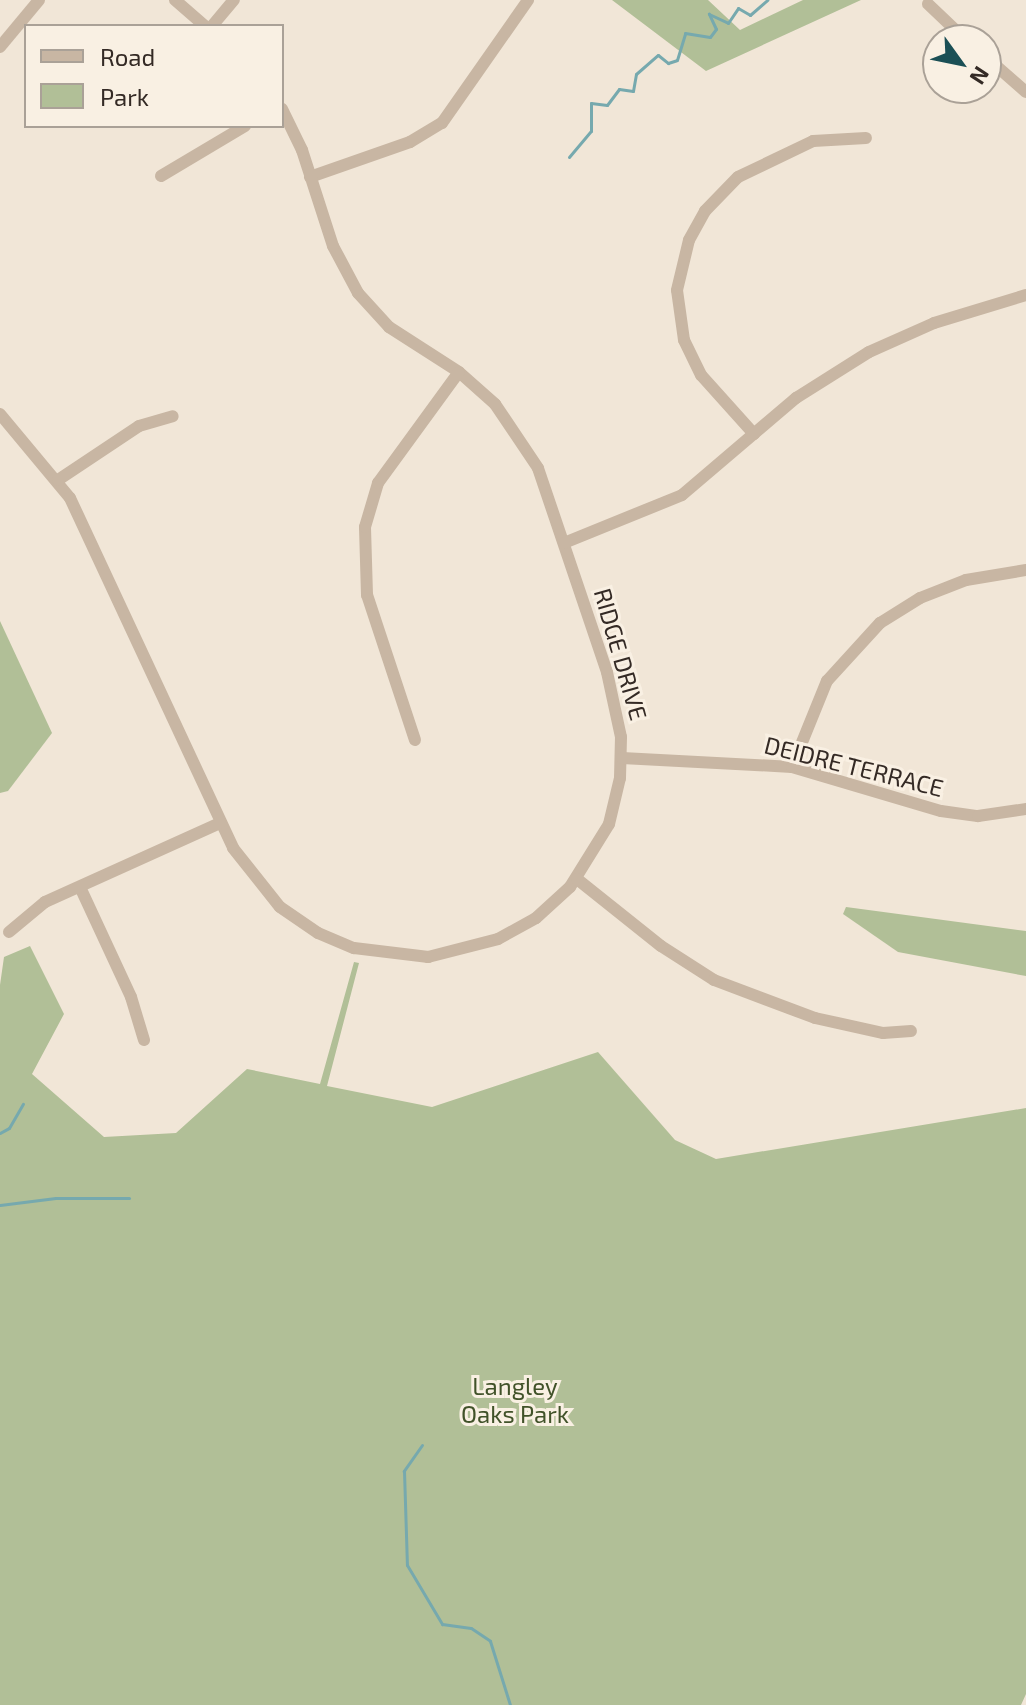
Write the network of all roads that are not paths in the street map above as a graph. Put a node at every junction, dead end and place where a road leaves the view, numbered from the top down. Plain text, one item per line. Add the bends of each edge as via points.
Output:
1 (39, 0) edge
2 (175, 0) edge
3 (234, 0) edge
4 (528, 0) edge
5 (928, 4) dead end
6 (203, 24) edge
7 (214, 24) edge
8 (949, 24) edge
9 (0, 47) edge
10 (1002, 71) edge
11 (1026, 92) edge
12 (284, 114) edge
13 (242, 128) edge
14 (866, 138) dead end
15 (161, 176) dead end
16 (310, 177) junction
17 (1026, 295) edge
18 (459, 372) junction
19 (173, 416) dead end
20 (2, 421) edge
21 (754, 434) junction
22 (58, 480) junction
23 (564, 543) junction
24 (1026, 570) edge
25 (415, 740) dead end
26 (622, 758) junction
27 (792, 767) junction
28 (1026, 809) edge
29 (220, 823) junction
30 (577, 879) junction
31 (80, 887) junction
32 (9, 932) dead end
33 (911, 1031) dead end
34 (144, 1040) dead end

1 - 9 street
2 - 6 street
3 - 7 street
4 - 16 street via 442,123 410,142
5 - 8 street
10 - 11 street
12 - 16 street, RIDGE DRIVE
13 - 15 street
14 - 21 street via 813,141 738,177 705,211 689,240 677,290 684,340 701,375
16 - 18 street, RIDGE DRIVE via 333,246 358,293 389,327
17 - 21 street via 934,323 869,352 796,398
18 - 23 street, RIDGE DRIVE via 495,404 526,445
18 - 25 street via 378,483 365,527 367,595
19 - 22 street via 139,426
20 - 22 street, RIDGE DRIVE
21 - 23 street via 669,503
22 - 29 street, RIDGE DRIVE
23 - 26 street, RIDGE DRIVE via 615,699
24 - 27 street via 966,580 920,598 880,623 827,681
26 - 27 street, DEIDRE TERRACE
26 - 30 street, RIDGE DRIVE via 609,824
27 - 28 street, DEIDRE TERRACE via 941,811 996,816
29 - 30 street, RIDGE DRIVE via 249,873 280,907 331,940 378,954 428,957 498,939 536,918
29 - 31 street
30 - 33 street via 661,946 714,980 815,1018 883,1033
31 - 32 street via 45,902
31 - 34 street via 131,997

